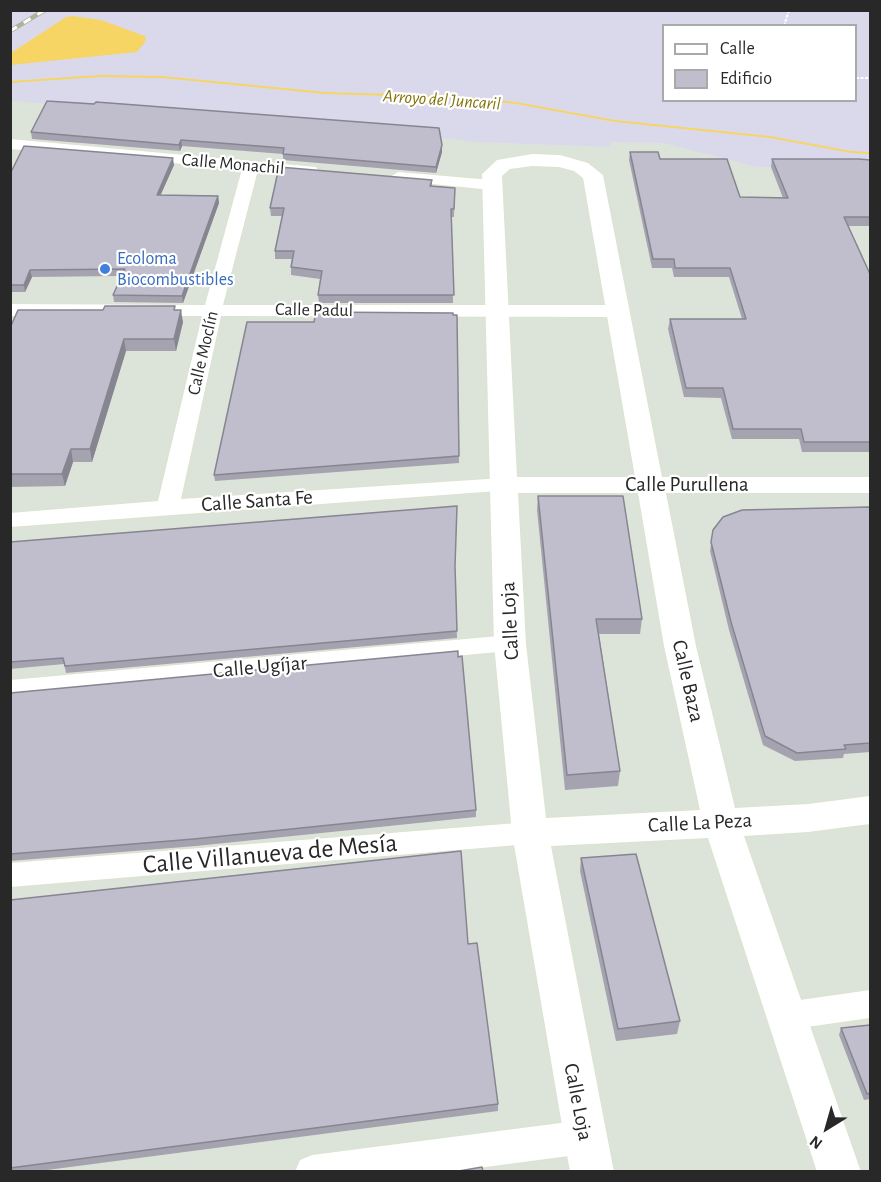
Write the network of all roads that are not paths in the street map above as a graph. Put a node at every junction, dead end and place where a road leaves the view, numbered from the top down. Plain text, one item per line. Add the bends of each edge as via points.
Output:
1 (10, 144) edge
2 (251, 165) junction
3 (331, 172) edge
4 (377, 176) edge
5 (492, 185) junction
6 (213, 309) junction
7 (10, 310) edge
8 (496, 311) junction
9 (617, 311) junction
10 (503, 485) junction
11 (870, 485) edge
12 (650, 486) junction
13 (168, 507) junction
14 (10, 520) edge
15 (510, 644) junction
16 (10, 689) edge
17 (870, 810) edge
18 (721, 822) junction
19 (530, 833) junction
20 (10, 875) edge
21 (870, 1004) edge
22 (786, 1016) junction
23 (584, 1137) junction
24 (312, 1172) edge
25 (592, 1172) edge
26 (839, 1172) edge

1 - 2 street, Calle Monachil
2 - 3 street, Calle Monachil
2 - 6 street, Calle Moclín
4 - 5 street
5 - 8 street, Calle Loja
5 - 9 street, Calle Baza via 492,174 504,164 532,160 560,161 593,175
6 - 7 street, Calle Padul
6 - 8 street, Calle Padul
6 - 13 street, Calle Moclín
8 - 9 street, Calle Padul
8 - 10 street, Calle Loja
9 - 12 street, Calle Baza
10 - 12 street, Calle Purullena
10 - 13 street, Calle Santa Fe
10 - 15 street, Calle Loja
11 - 12 street, Calle Purullena
12 - 18 street, Calle Baza via 680,646
13 - 14 street, Calle Santa Fe
15 - 16 street, Calle Ugíjar
15 - 19 street, Calle Loja
17 - 18 street, Calle La Peza
18 - 19 street, Calle La Peza
18 - 22 street, Calle Baza
19 - 20 street, Calle Villanueva de Mesía
19 - 23 street, Calle Loja
21 - 22 street
22 - 26 street, Calle Baza
23 - 24 street
23 - 25 street, Calle Loja

